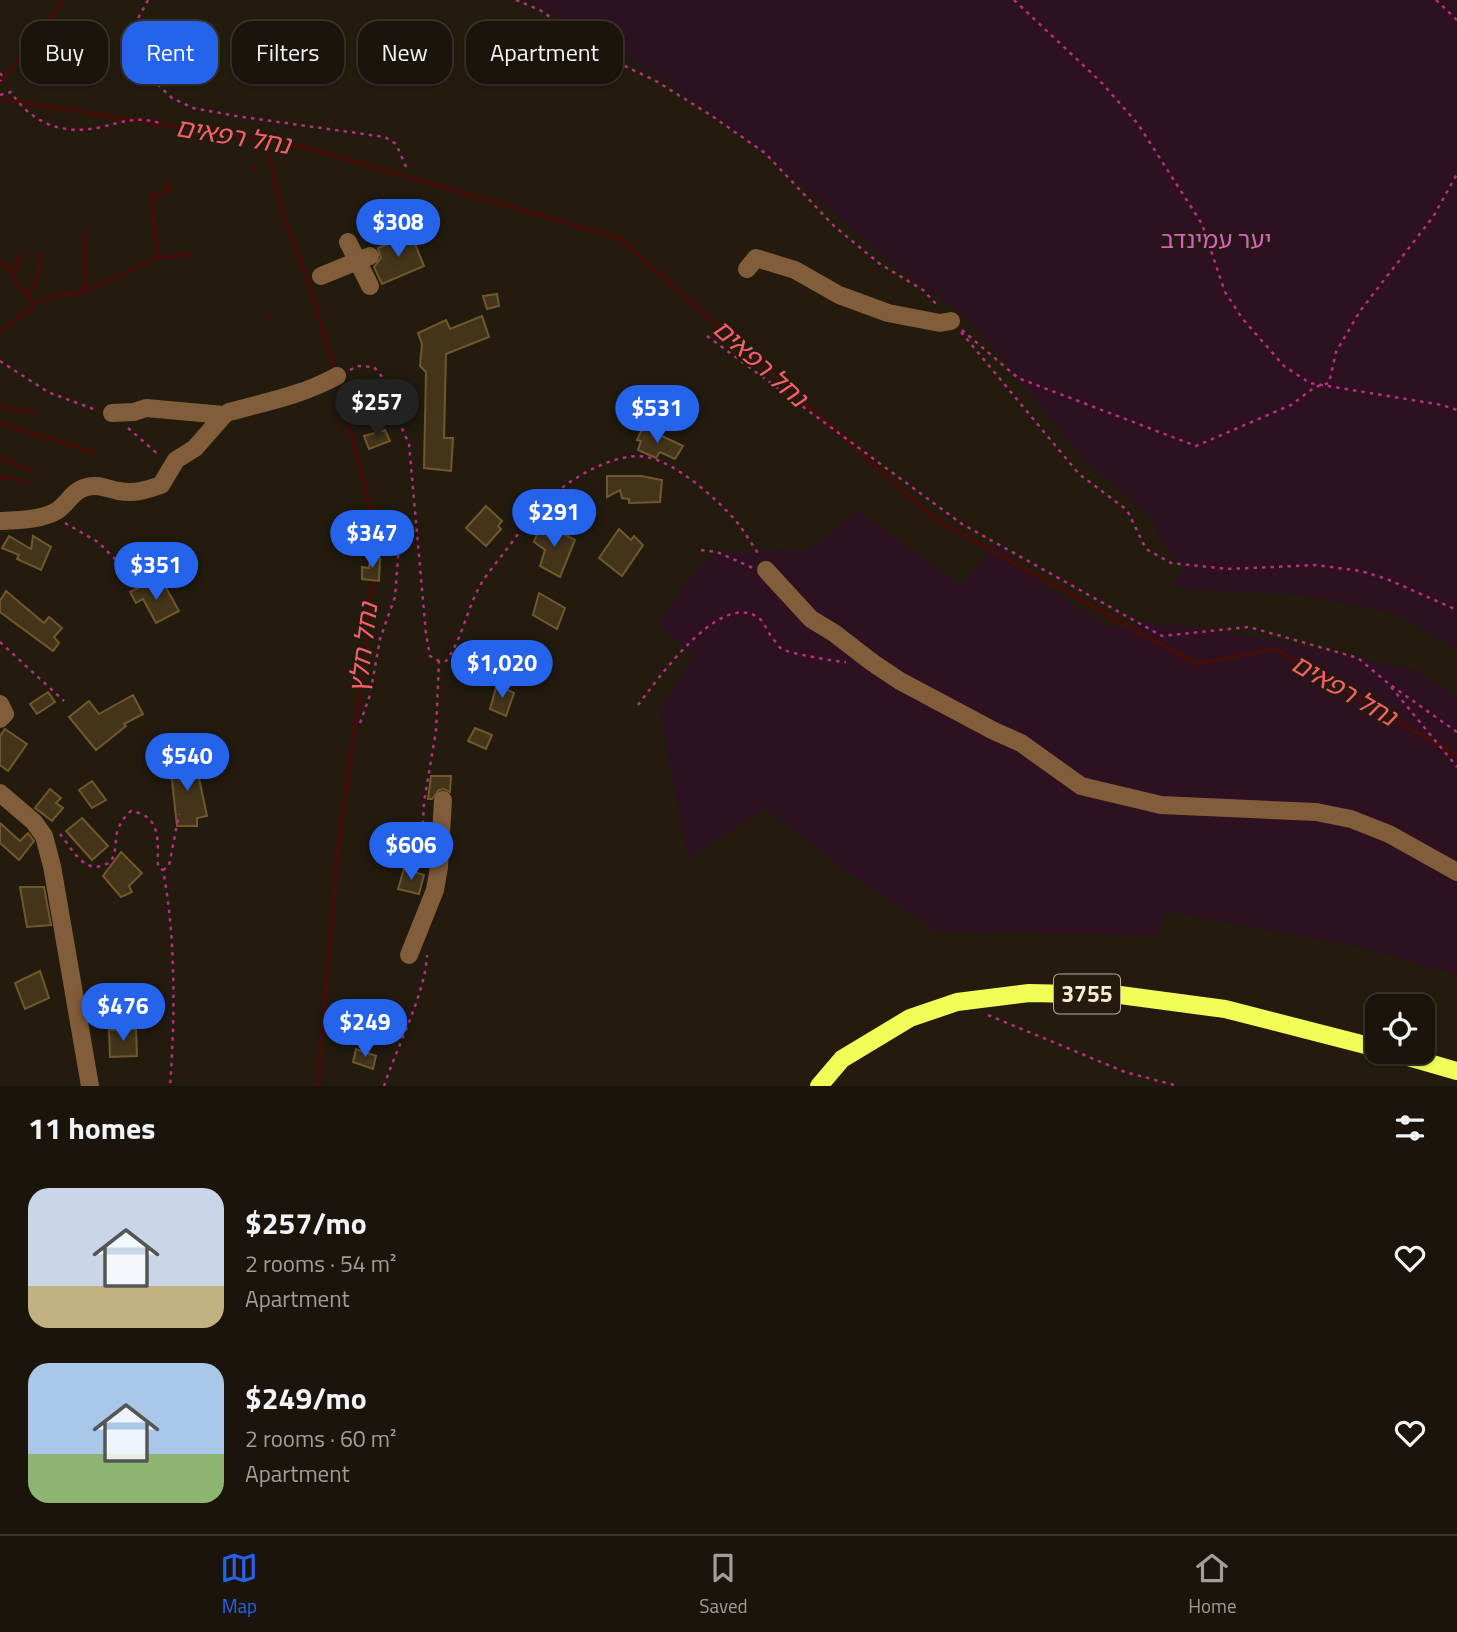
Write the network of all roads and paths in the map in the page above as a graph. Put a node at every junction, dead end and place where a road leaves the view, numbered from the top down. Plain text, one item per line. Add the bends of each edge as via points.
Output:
1 (148, 0) edge
2 (516, 0) edge
3 (1014, 0) edge
4 (1436, 0) edge
5 (1457, 20) edge
6 (0, 73) edge
7 (0, 81) edge
8 (0, 95) edge
9 (160, 123) dead end
10 (408, 172) dead end
11 (1457, 174) edge
12 (348, 242) dead end
13 (364, 258) junction
14 (747, 269) dead end
15 (321, 276) dead end
16 (370, 286) dead end
17 (951, 321) junction
18 (706, 336) dead end
19 (0, 361) edge
20 (337, 376) joint
21 (1321, 385) junction
22 (1457, 410) edge
23 (108, 412) junction
24 (229, 412) dead end
25 (173, 465) junction
26 (50, 513) junction
27 (0, 522) edge
28 (417, 524) junction
29 (701, 550) dead end
30 (123, 567) dead end
31 (766, 570) junction
32 (1457, 610) edge
33 (0, 642) edge
34 (439, 661) junction
35 (873, 663) junction
36 (1389, 684) junction
37 (64, 701) dead end
38 (0, 705) edge
39 (638, 705) dead end
40 (0, 719) edge
41 (360, 723) dead end
42 (1457, 732) edge
43 (1457, 767) edge
44 (0, 793) edge
45 (443, 800) dead end
46 (178, 814) dead end
47 (34, 822) junction
48 (53, 825) joint
49 (421, 858) dead end
50 (163, 870) junction
51 (1457, 873) edge
52 (427, 947) dead end
53 (410, 955) dead end
54 (983, 1013) dead end
55 (1365, 1045) edge
56 (1433, 1064) edge
57 (1457, 1071) edge
58 (90, 1086) edge
59 (170, 1086) edge
60 (384, 1086) edge
61 (819, 1086) edge
62 (1178, 1086) edge

1 - 10 path via 135,24 137,49 153,80 172,98 193,108 385,137 396,144
2 - 17 path via 540,10 608,58 656,81 765,153 834,226 880,264 923,290
3 - 21 path via 1101,82 1138,124 1202,224 1225,292 1242,318 1284,366
4 - 5 path
6 - 7 path
8 - 9 path via 10,92 32,117 66,128 99,128 135,118
11 - 21 path via 1433,217 1360,311 1336,352 1329,383
12 - 13 street
13 - 15 street
13 - 16 street
14 - 17 street via 756,258 795,270 839,295 888,313
17 - 21 path via 1018,378 1196,446 1292,405
17 - 32 path via 1079,474 1127,510 1146,549 1171,564 1228,569 1316,565 1361,571
18 - 36 path via 962,524 1162,636 1249,627 1358,658
19 - 23 path via 48,392
20 - 24 street via 285,398
20 - 28 path via 358,366 374,367 388,384 409,444
21 - 22 path
23 - 25 path
23 - 25 street via 146,408 224,415
25 - 26 street via 161,485 138,493 100,485 83,488
26 - 27 street
26 - 30 path via 98,542
28 - 34 path via 428,645 430,656
28 - 41 path via 399,544 395,597
29 - 31 path
31 - 34 path via 737,522 694,482 646,457 624,458 597,466 539,508 482,582 455,649 446,661
31 - 35 street via 811,619
33 - 37 path
34 - 49 path
35 - 39 path via 839,662 783,650 758,617 746,612 718,618 686,645
35 - 51 street via 1021,743 1081,786 1161,805 1316,812 1351,819 1389,834
36 - 42 path
36 - 43 path
38 - 40 street via 5,714
44 - 47 street
45 - 53 street via 435,890
46 - 50 path via 169,866
47 - 48 street
47 - 58 street via 44,836 52,866
48 - 50 path via 85,864 100,866 113,859 125,817 131,811 140,813 156,832 158,867
50 - 59 path via 171,910
52 - 60 path via 423,981
54 - 62 path via 1125,1072
55 - 61 main road, 3755 via 1225,1009 1120,995 1029,993 957,1002 910,1018 842,1059
56 - 57 main road

